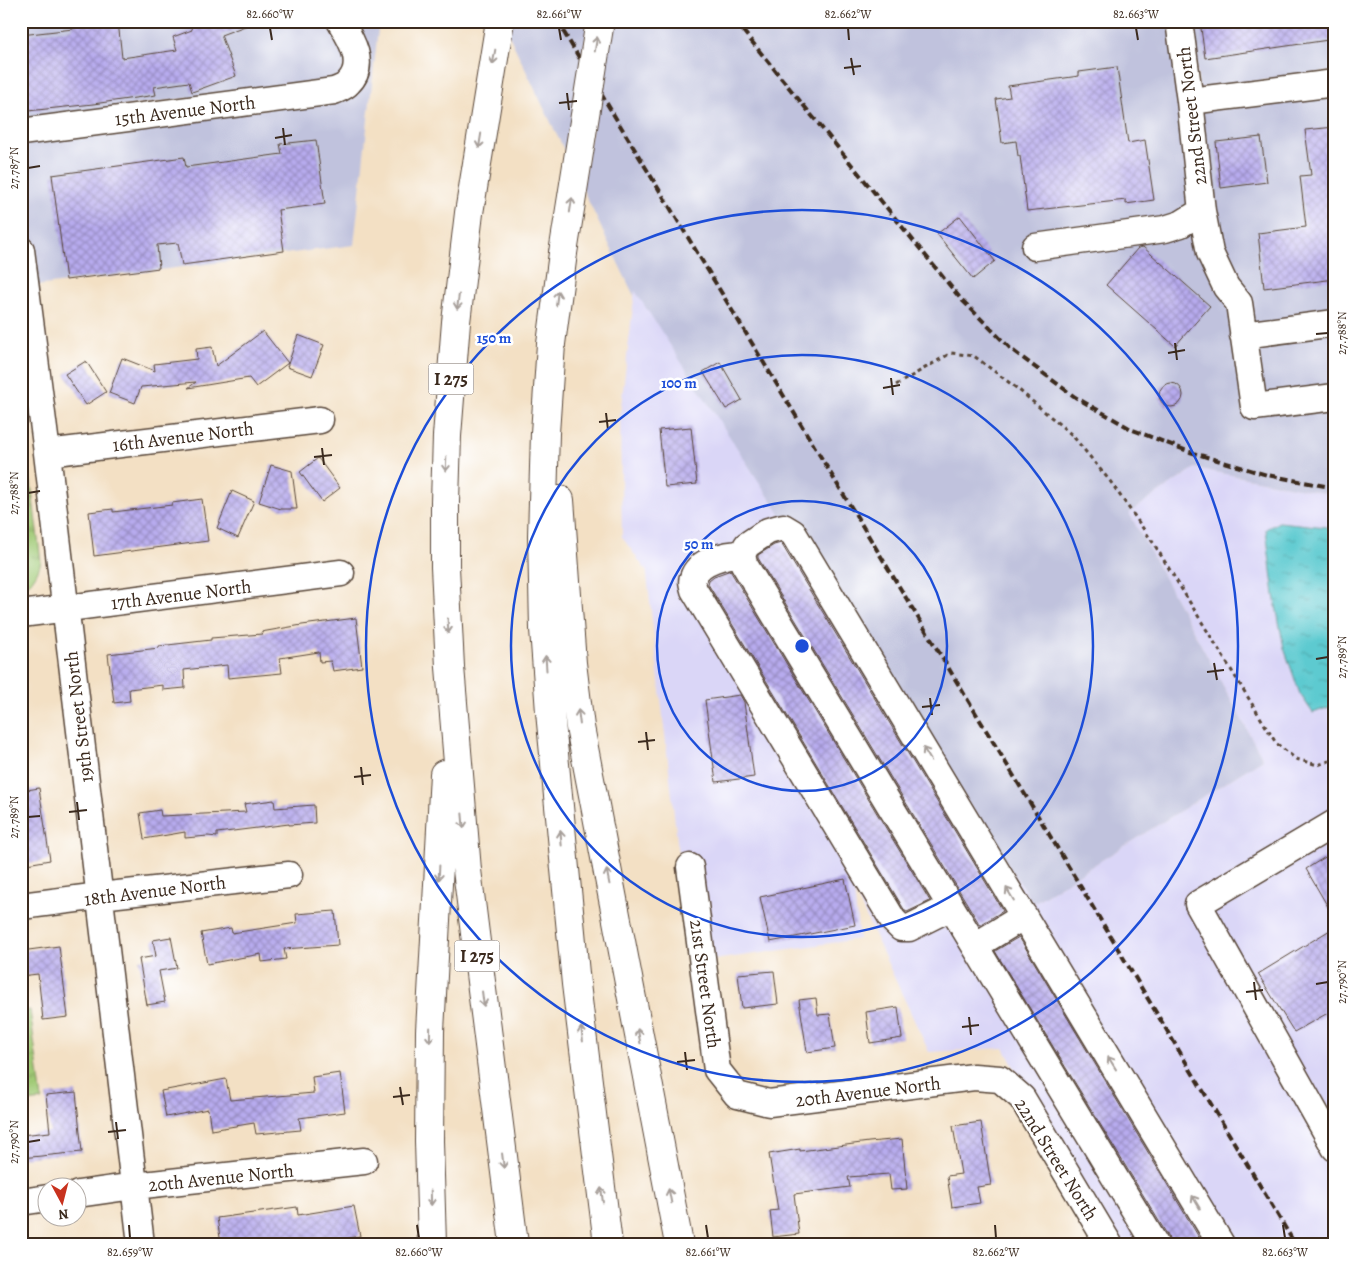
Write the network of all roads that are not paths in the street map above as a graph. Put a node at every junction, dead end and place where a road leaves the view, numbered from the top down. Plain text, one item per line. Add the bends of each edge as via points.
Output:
1 (340, 21) edge
2 (500, 21) edge
3 (600, 21) edge
4 (1179, 21) edge
5 (1335, 83) edge
6 (1190, 101) junction
7 (21, 132) edge
8 (1202, 211) junction
9 (1035, 247) dead end
10 (21, 250) edge
11 (1335, 323) edge
12 (1243, 335) junction
13 (551, 344) junction
14 (1335, 397) edge
15 (320, 420) dead end
16 (47, 453) junction
17 (742, 554) junction
18 (340, 573) dead end
19 (65, 609) junction
20 (21, 614) edge
21 (450, 667) junction
22 (1335, 822) edge
23 (690, 867) dead end
24 (289, 875) dead end
25 (100, 896) junction
26 (21, 906) edge
27 (951, 907) junction
28 (1024, 916) junction
29 (975, 946) junction
30 (1000, 1079) joint
31 (738, 1095) joint
32 (1335, 1148) edge
33 (364, 1161) dead end
34 (134, 1186) junction
35 (88, 1193) edge
36 (38, 1199) edge
37 (21, 1202) edge
38 (141, 1244) edge
39 (432, 1244) edge
40 (514, 1244) edge
41 (608, 1244) edge
42 (679, 1244) edge
43 (1109, 1244) edge
44 (1155, 1244) edge
45 (1221, 1244) edge

1 - 7 street, 15th Avenue North via 357,58 356,72 348,84 334,91
2 -> 21 highway, I 275 via 469,213 447,436 445,502
13 -> 3 highway, bridge
4 - 6 street, 22nd Street North
5 - 6 street
6 - 8 street, 22nd Street North
8 - 9 street via 1181,224 1165,229
8 - 12 street, 22nd Street North via 1210,253 1226,287 1239,303
10 - 16 street, 19th Street North
11 - 12 street
12 - 14 street, 22nd Street North via 1254,407
41 -> 13 highway via 576,984 544,629 542,536
42 -> 13 highway via 580,727 561,534
15 - 16 street, 16th Avenue North
16 - 19 street, 19th Street North
17 - 27 street via 744,564
17 - 27 street via 709,561 696,570 692,579 694,590 893,920 901,928 909,928
28 -> 17 street via 793,533 783,527 768,530
18 - 19 street, 17th Avenue North
19 - 20 street, 17th Avenue North
19 - 25 street, 19th Street North
21 -> 39 highway via 430,1031
21 -> 40 highway, I 275 via 466,870
22 - 32 street via 1198,904
23 - 31 street, 21st Street North via 717,1070
24 - 25 street, 18th Avenue North
25 - 26 street, 18th Avenue North
25 - 34 street, 19th Street North
27 - 29 street
28 - 29 street
45 -> 28 street
29 - 44 street
30 - 31 street, 20th Avenue North via 974,1077 769,1103
30 - 43 street, 22nd Street North via 1022,1098
33 - 34 street, 20th Avenue North
34 - 35 street, 20th Avenue North
34 - 38 street, 19th Street North
36 - 37 street

